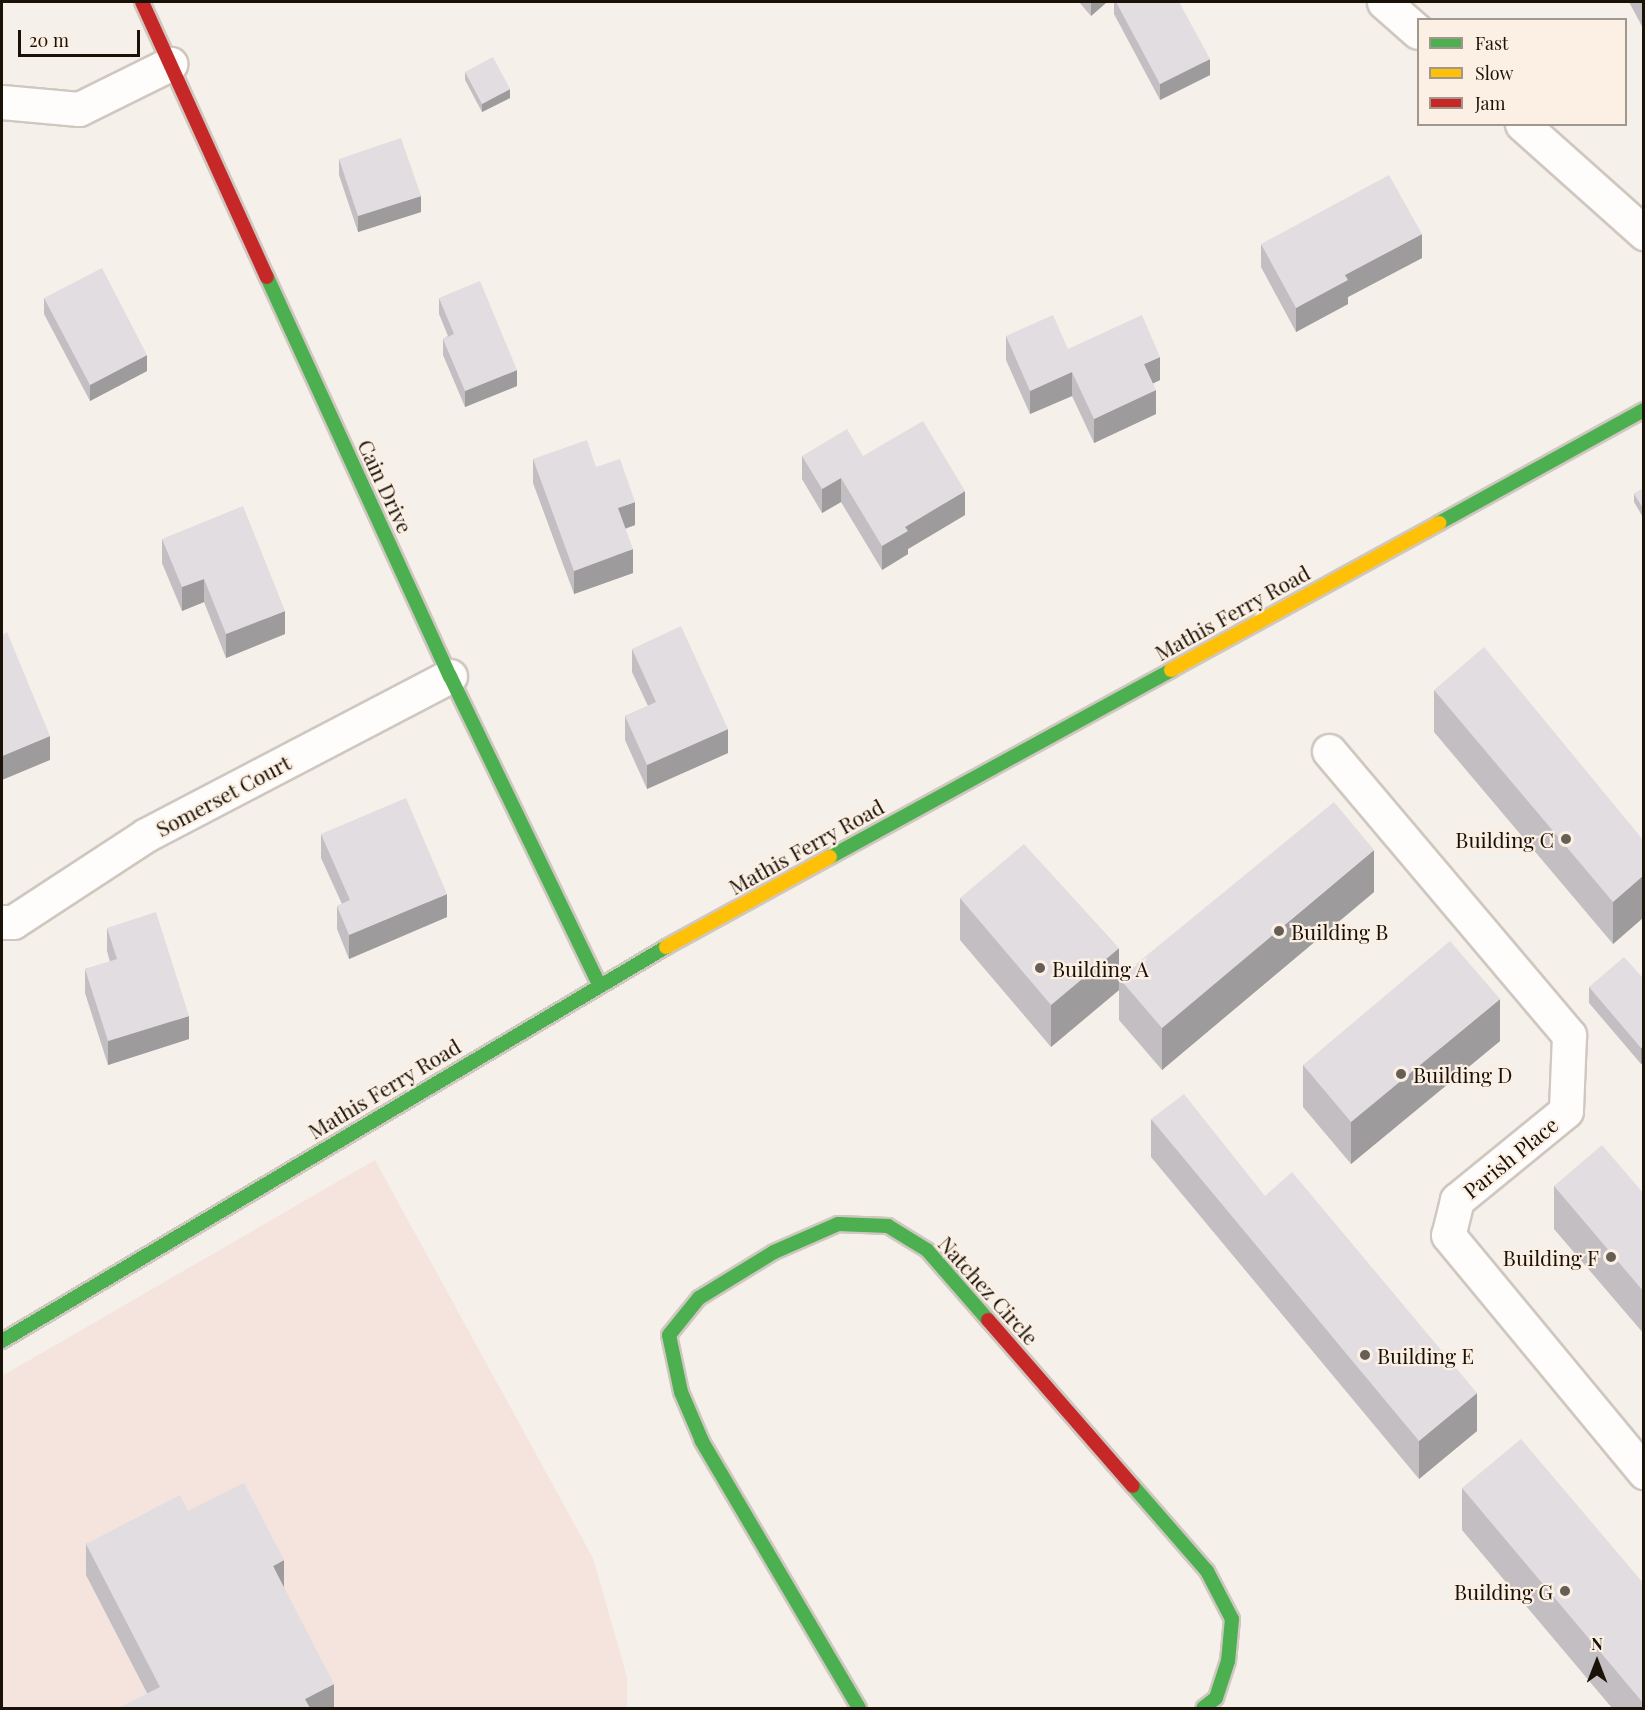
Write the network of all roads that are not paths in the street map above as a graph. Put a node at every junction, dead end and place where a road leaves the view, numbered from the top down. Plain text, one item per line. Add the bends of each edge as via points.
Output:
1 (142, 2) edge
2 (1384, 2) edge
3 (1417, 30) edge
4 (170, 64) junction
5 (2, 102) edge
6 (1524, 126) edge
7 (1644, 233) edge
8 (1644, 410) edge
9 (450, 676) junction
10 (1329, 751) dead end
11 (2, 922) edge
12 (599, 984) junction
13 (2, 1341) edge
14 (1644, 1472) edge
15 (859, 1708) edge
16 (1203, 1708) edge

1 - 4 street, Cain Drive
2 - 3 street
4 - 5 street via 80,109
4 - 9 street, Cain Drive
6 - 7 street
8 - 12 street, Mathis Ferry Road
9 - 11 street, Somerset Court via 146,835 13,922
9 - 12 street, Cain Drive
10 - 14 street, Parish Place via 1569,1035 1566,1111 1457,1200 1448,1235
12 - 13 street, Mathis Ferry Road
15 - 16 street, Natchez Circle via 702,1441 681,1392 669,1335 699,1298 774,1252 838,1224 888,1226 927,1250 1207,1571 1232,1619 1225,1671 1216,1698

